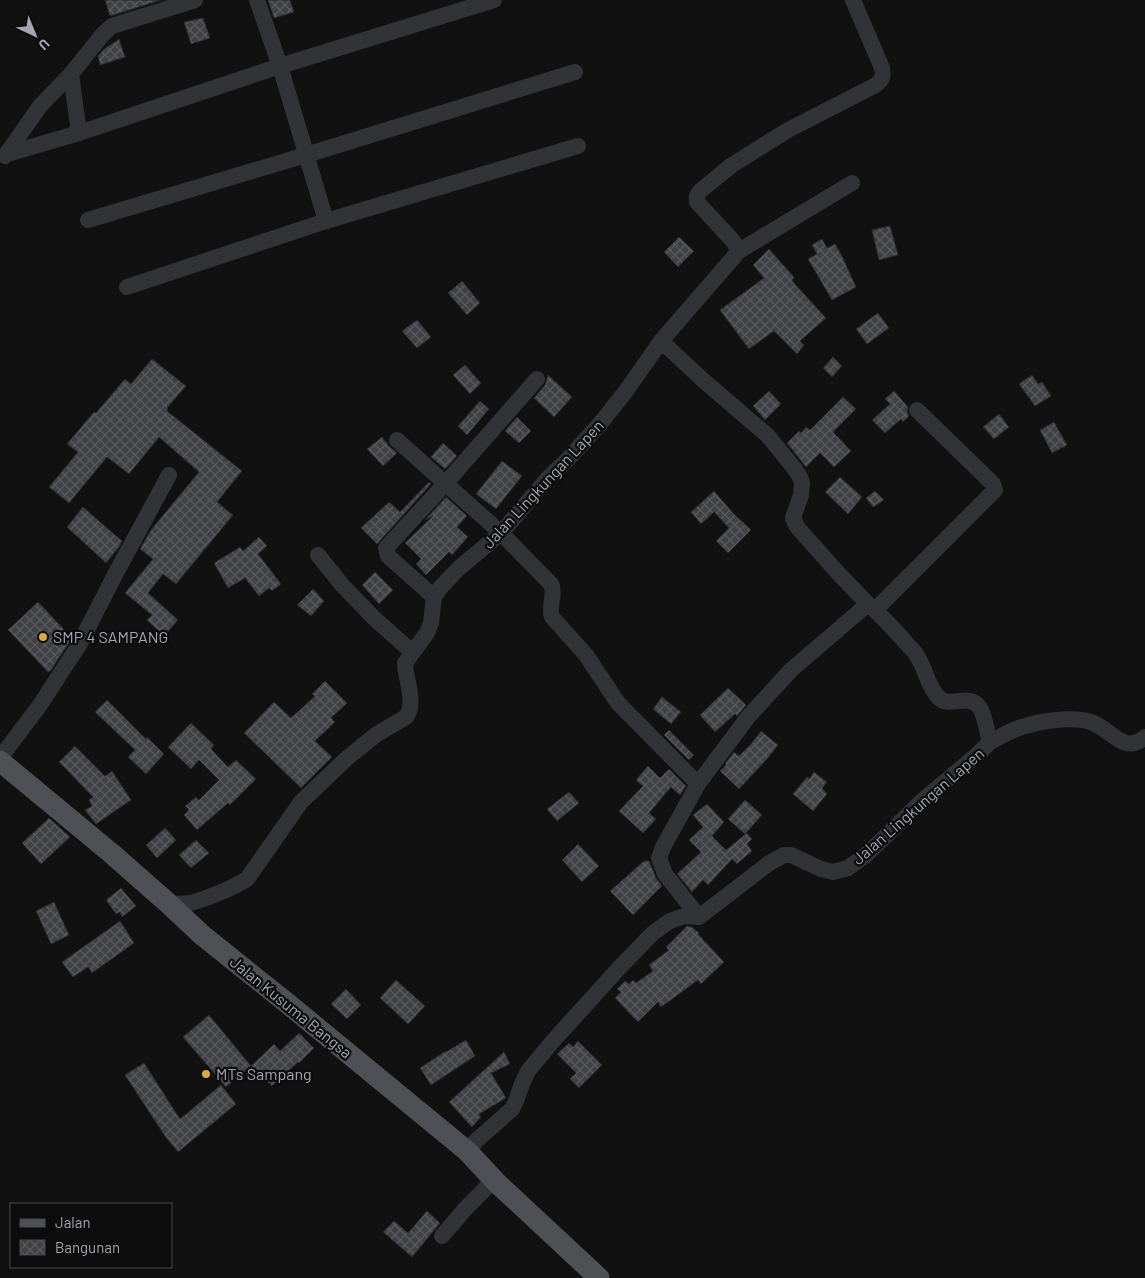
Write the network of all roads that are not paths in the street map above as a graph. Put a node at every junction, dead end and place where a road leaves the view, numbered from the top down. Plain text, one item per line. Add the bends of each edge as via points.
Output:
1 (195, 0) edge
2 (256, 0) edge
3 (494, 0) edge
4 (853, 0) edge
5 (280, 66) junction
6 (575, 72) dead end
7 (71, 74) junction
8 (79, 133) junction
9 (578, 146) dead end
10 (306, 155) junction
11 (3, 158) edge
12 (852, 184) dead end
13 (88, 220) dead end
14 (326, 221) junction
15 (739, 250) junction
16 (127, 287) dead end
17 (660, 341) junction
18 (537, 378) dead end
19 (917, 410) dead end
20 (397, 440) dead end
21 (169, 475) dead end
22 (445, 484) junction
23 (501, 533) junction
24 (318, 555) dead end
25 (434, 597) junction
26 (872, 607) junction
27 (412, 652) junction
28 (1145, 737) edge
29 (990, 742) junction
30 (0, 759) edge
31 (698, 784) junction
32 (169, 904) junction
33 (699, 917) junction
34 (467, 1151) junction
35 (493, 1178) junction
36 (442, 1236) dead end
37 (599, 1278) edge

1 - 7 street via 112,26
2 - 5 street
3 - 5 street
4 - 15 street via 882,68 883,79 788,130 732,165 697,195 697,202
5 - 8 street
5 - 10 street
6 - 10 street
7 - 8 street
7 - 11 street via 40,106
8 - 11 street
9 - 14 street
10 - 13 street
10 - 14 street
12 - 15 street
14 - 16 street
15 - 17 street
17 - 23 street, Jalan Lingkungan Lapen via 615,407
17 - 26 street, Jalan Lingkungan Lapen via 768,436 783,454 801,478 801,495 793,518 795,524
18 - 22 street
19 - 26 street via 993,484 995,490
20 - 22 street
21 - 30 street via 79,644
22 - 23 street
22 - 25 street via 386,548 388,556
23 - 25 street, Jalan Lingkungan Lapen via 458,568
23 - 31 street via 551,584 552,617 586,655 618,703
24 - 27 street via 374,619
25 - 27 street via 431,623
26 - 29 street, Jalan Lingkungan Lapen via 917,655 932,689 942,700 972,701 979,707
26 - 31 street via 785,677 748,716
27 - 32 street via 404,665 409,714 346,759 301,802 246,880 189,903
28 - 29 street via 1135,744 1128,744 1094,722 1074,719 1021,727
29 - 33 street, Jalan Lingkungan Lapen via 922,801 866,856 848,868 827,871 784,855
30 - 32 main road, Jalan Kusuma Bangsa
31 - 33 street via 659,858 665,874
32 - 34 main road, Jalan Kusuma Bangsa via 202,935
33 - 34 street via 684,916 670,921 620,966 528,1071 512,1109
34 - 35 main road, Jalan Kusuma Bangsa
35 - 36 street
35 - 37 main road, Jalan Kusuma Bangsa

